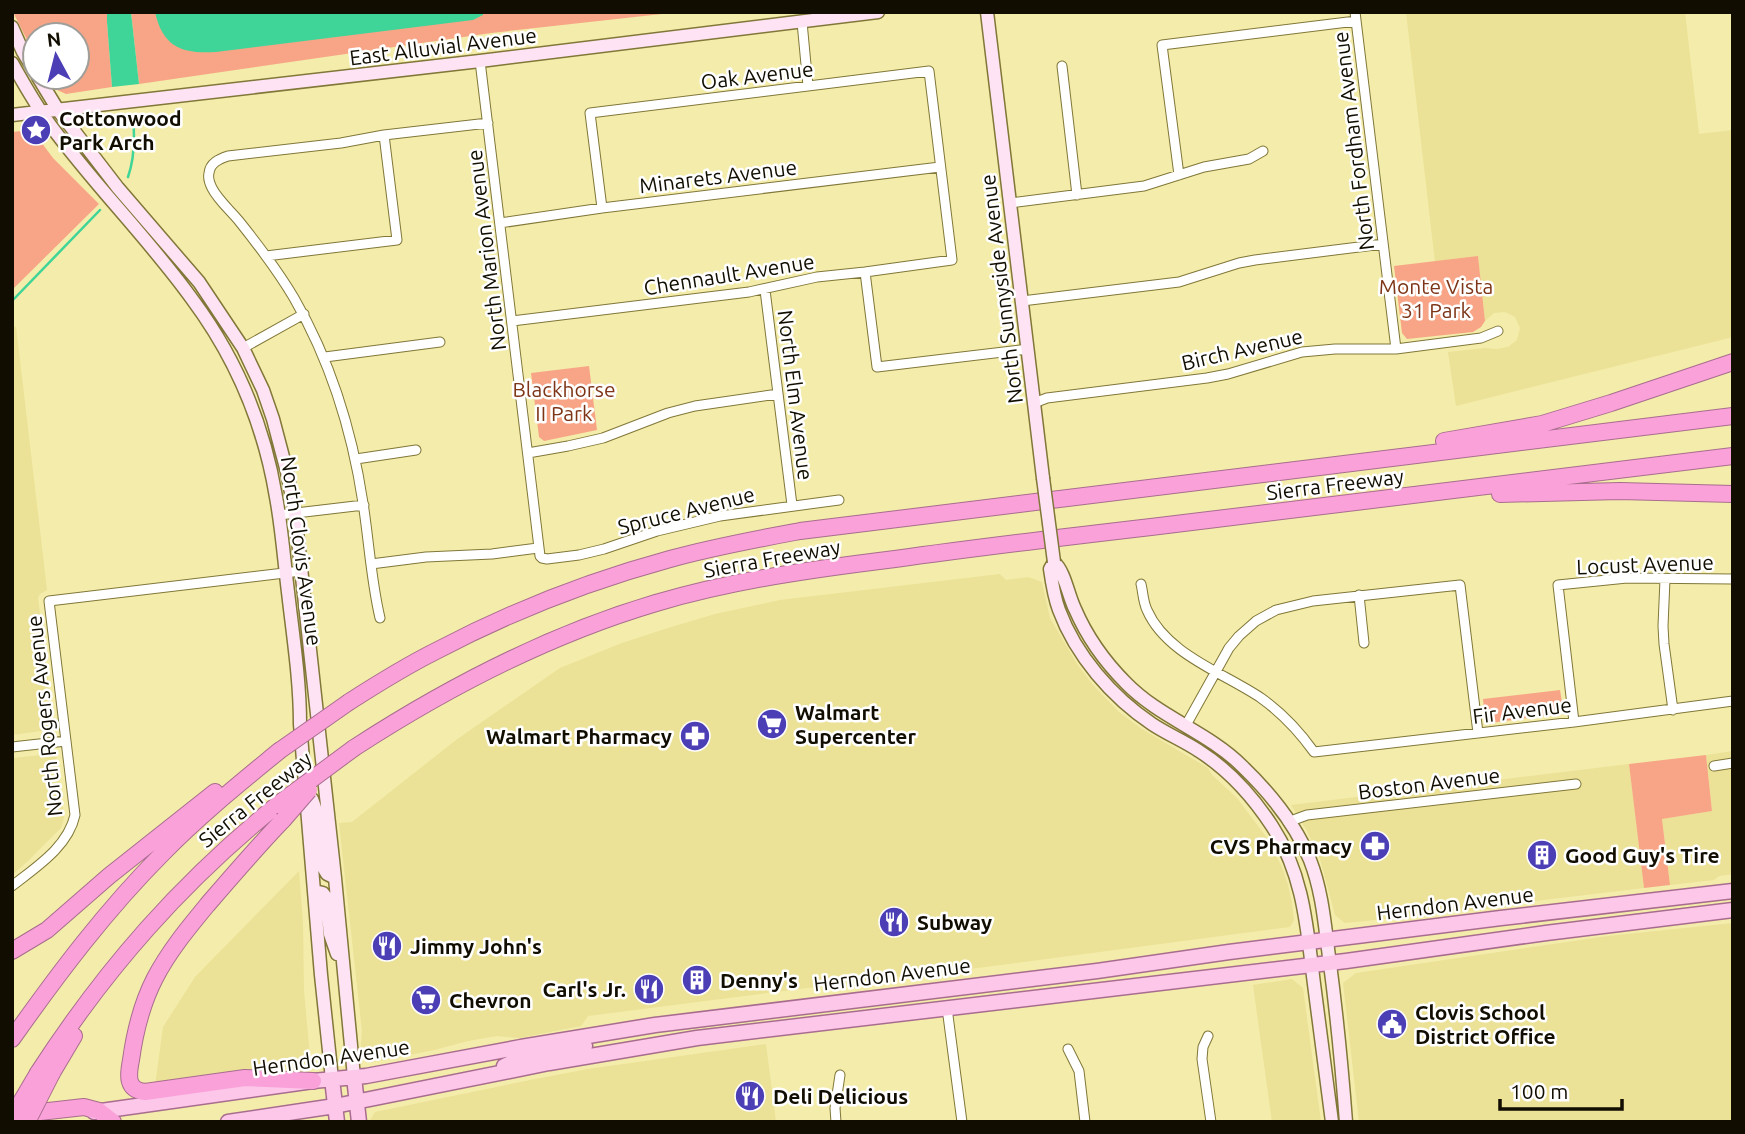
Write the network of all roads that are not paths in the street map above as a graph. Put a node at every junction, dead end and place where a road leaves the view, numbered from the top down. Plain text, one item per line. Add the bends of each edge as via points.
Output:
1 (878, 12) edge
2 (987, 12) edge
3 (1356, 16) edge
4 (802, 22) junction
5 (12, 27) edge
6 (21, 47) edge
7 (480, 61) junction
8 (12, 63) edge
9 (1062, 66) dead end
10 (808, 86) junction
11 (46, 91) edge
12 (58, 110) junction
13 (41, 112) junction
14 (12, 115) edge
15 (488, 123) junction
16 (384, 135) junction
17 (1263, 151) dead end
18 (940, 167) junction
19 (1179, 175) junction
20 (1077, 195) junction
21 (1010, 203) junction
22 (602, 208) junction
23 (500, 223) junction
24 (1383, 244) junction
25 (266, 256) junction
26 (865, 272) junction
27 (181, 285) junction
28 (765, 290) junction
29 (1022, 301) junction
30 (304, 314) junction
31 (512, 321) junction
32 (1498, 331) dead end
33 (440, 342) dead end
34 (243, 348) junction
35 (1028, 349) junction
36 (1396, 349) junction
37 (325, 357) junction
38 (1733, 362) edge
39 (778, 394) junction
40 (1034, 403) junction
41 (1733, 416) edge
42 (416, 450) dead end
43 (528, 453) junction
44 (1733, 456) edge
45 (356, 459) junction
46 (1277, 473) junction
47 (1438, 492) junction
48 (1733, 494) edge
49 (839, 500) dead end
50 (364, 505) junction
51 (792, 505) junction
52 (295, 513) junction
53 (279, 515) junction
54 (538, 548) junction
55 (542, 558) joint
56 (1054, 562) junction
57 (371, 564) junction
58 (301, 571) junction
59 (286, 573) junction
60 (1665, 579) junction
61 (1733, 579) edge
62 (1142, 583) dead end
63 (1359, 595) junction
64 (1056, 601) junction
65 (380, 618) dead end
66 (1364, 643) dead end
67 (1090, 665) junction
68 (1215, 672) junction
69 (1126, 683) junction
70 (1733, 701) edge
71 (1673, 710) junction
72 (1574, 722) junction
73 (1186, 725) junction
74 (1478, 733) junction
75 (66, 741) junction
76 (12, 747) edge
77 (279, 751) junction
78 (1201, 752) junction
79 (1733, 763) edge
80 (1714, 766) dead end
81 (305, 778) junction
82 (1576, 784) dead end
83 (280, 812) junction
84 (1288, 822) junction
85 (335, 878) junction
86 (12, 886) edge
87 (314, 891) junction
88 (1731, 891) edge
89 (1733, 910) edge
90 (1623, 923) junction
91 (1327, 940) junction
92 (1309, 942) junction
93 (12, 951) edge
94 (1330, 962) junction
95 (1311, 965) junction
96 (1097, 971) junction
97 (344, 974) junction
98 (950, 989) junction
99 (947, 1009) junction
100 (717, 1017) junction
101 (795, 1027) junction
102 (603, 1033) junction
103 (1208, 1036) dead end
104 (12, 1040) edge
105 (1068, 1049) dead end
106 (603, 1053) junction
107 (45, 1073) junction
108 (840, 1075) dead end
109 (1326, 1075) junction
110 (354, 1077) junction
111 (477, 1078) junction
112 (332, 1079) junction
113 (313, 1081) junction
114 (356, 1102) junction
115 (335, 1106) junction
116 (99, 1111) junction
117 (12, 1116) edge
118 (18, 1122) edge
119 (27, 1122) edge
120 (113, 1122) edge
121 (229, 1122) edge
122 (337, 1122) edge
123 (359, 1122) edge
124 (836, 1122) edge
125 (962, 1122) edge
126 (1085, 1122) edge
127 (1210, 1122) edge
128 (1332, 1122) edge
129 (1346, 1122) edge

1 - 4 main road, East Alluvial Avenue
2 - 21 main road, North Sunnyside Avenue
3 - 19 street via 1163,45
3 - 24 street, North Fordham Avenue
4 - 7 main road, East Alluvial Avenue
4 - 10 street
5 - 6 main road
7 - 12 main road, East Alluvial Avenue
7 - 15 street, North Marion Avenue
8 - 13 main road, North Clovis Avenue
9 - 20 street
10 - 18 street, Oak Avenue via 929,71
10 - 22 street, Oak Avenue via 590,113
11 - 12 main road, North Clovis Avenue
12 - 13 main road, East Alluvial Avenue
12 - 34 main road, North Clovis Avenue via 199,282
13 - 14 main road, East Alluvial Avenue
13 - 27 main road, North Clovis Avenue
15 - 16 street
15 - 23 street, North Marion Avenue
16 - 25 street via 397,240
16 - 25 street via 228,156 211,166 211,188
17 - 19 street via 1249,159
18 - 22 street, Minarets Avenue
18 - 26 street, Chennault Avenue via 952,260
19 - 20 street via 1144,186
20 - 21 street
21 - 29 main road, North Sunnyside Avenue
22 - 23 street, Minarets Avenue
23 - 31 street, North Marion Avenue
24 - 29 street via 1255,260 1179,282
24 - 36 street, North Fordham Avenue
25 - 30 street
26 - 28 street, Chennault Avenue via 817,277
26 - 35 street via 877,367
27 - 34 main road via 195,289 225,333
27 - 53 main road, North Clovis Avenue via 211,326 249,397 267,451
28 - 31 street, Chennault Avenue
28 - 39 street, North Elm Avenue
29 - 35 main road, North Sunnyside Avenue
30 - 34 street
30 - 37 street
31 - 43 street, North Marion Avenue
32 - 36 street, Birch Avenue via 1481,338
33 - 37 street
34 - 52 main road, North Clovis Avenue via 273,419
35 - 40 main road, North Sunnyside Avenue
36 - 40 street, Birch Avenue via 1302,352 1228,374
37 - 45 street
38 - 46 highway via 1542,424
39 - 43 street via 668,413 603,438
39 - 51 street, North Elm Avenue
40 - 56 main road, North Sunnyside Avenue, bridge
41 - 46 highway, Sierra Freeway
42 - 45 street
43 - 54 street, North Marion Avenue
44 - 47 highway, Sierra Freeway
45 - 50 street
46 - 77 highway, Sierra Freeway, bridge via 800,531 671,558 600,580 437,650 349,702
47 - 48 highway
47 - 83 highway, Sierra Freeway, bridge via 796,572 656,603 514,657 402,717 329,767
49 - 51 street, Spruce Avenue
50 - 52 street
50 - 57 street
51 - 55 street, Spruce Avenue via 720,516 579,555
52 - 53 street
52 - 58 main road, North Clovis Avenue
53 - 59 main road, North Clovis Avenue
54 - 55 street, North Marion Avenue
54 - 57 street
56 - 64 main road, North Sunnyside Avenue via 1050,569
56 - 69 main road, North Sunnyside Avenue via 1084,628
57 - 65 street
58 - 59 street
58 - 85 main road, North Clovis Avenue
59 - 75 street, North Rogers Avenue via 49,601
59 - 81 main road, North Clovis Avenue
60 - 61 street, Locust Avenue
60 - 71 street via 1664,644
60 - 72 street, Locust Avenue via 1558,585
62 - 68 street via 1147,610 1155,623 1172,643
63 - 66 street
63 - 68 street via 1276,610 1239,636
63 - 74 street via 1460,584
64 - 67 main road, North Sunnyside Avenue
64 - 69 main road via 1065,606 1098,663
67 - 73 main road via 1162,722 1176,728
67 - 78 main road, North Sunnyside Avenue via 1144,718
68 - 73 street
68 - 74 street, Fir Avenue via 1275,709 1314,752
69 - 73 main road, North Sunnyside Avenue
70 - 71 street, Fir Avenue
71 - 72 street, Fir Avenue
72 - 74 street, Fir Avenue
73 - 84 main road, North Sunnyside Avenue via 1243,767
75 - 76 street
75 - 86 street, North Rogers Avenue via 75,815 72,827 62,842
77 - 93 highway via 247,767 47,930
77 - 104 highway, Sierra Freeway via 162,853 86,937
78 - 84 main road via 1229,765 1273,815
78 - 92 main road, North Sunnyside Avenue via 1238,783 1279,837 1300,887
79 - 80 street
81 - 85 main road via 319,819 325,872
81 - 87 main road, North Clovis Avenue
82 - 84 street, Boston Avenue via 1307,815
83 - 107 highway, Sierra Freeway via 237,838 142,933 96,989
83 - 113 highway via 242,865 183,933 155,978 141,1012 129,1082 145,1092 245,1078
84 - 91 main road, North Sunnyside Avenue via 1315,875
85 - 97 main road, North Clovis Avenue
87 - 97 main road via 326,897 330,934
87 - 112 main road, North Clovis Avenue
88 - 90 main road via 1718,902 1666,909
88 - 91 main road, Herndon Avenue
89 - 90 main road, Herndon Avenue
90 - 94 main road, Herndon Avenue
91 - 92 main road, Herndon Avenue
91 - 94 main road, North Sunnyside Avenue
92 - 95 main road, North Sunnyside Avenue
92 - 96 main road, Herndon Avenue
94 - 95 main road, Herndon Avenue
94 - 129 main road, North Sunnyside Avenue
95 - 99 main road, Herndon Avenue
95 - 109 main road, North Sunnyside Avenue
96 - 98 main road, Herndon Avenue
96 - 99 main road via 1058,985 954,998
97 - 110 main road, North Clovis Avenue
98 - 100 main road, Herndon Avenue
98 - 101 main road via 935,1001 832,1013
99 - 101 main road, Herndon Avenue
99 - 125 street
100 - 102 main road, Herndon Avenue
100 - 106 main road via 684,1031 611,1042
101 - 106 main road, Herndon Avenue
102 - 110 main road, Herndon Avenue
102 - 111 main road via 587,1046 523,1058
103 - 127 street via 1202,1059
105 - 126 street via 1079,1071
106 - 111 main road, Herndon Avenue
107 - 117 highway, Sierra Freeway, bridge
107 - 119 highway, bridge
108 - 124 street
109 - 128 main road, North Sunnyside Avenue
109 - 129 main road via 1335,1083 1337,1105
110 - 112 main road, Herndon Avenue
110 - 114 main road, North Clovis Avenue
111 - 114 main road, Herndon Avenue
112 - 113 main road, Herndon Avenue
112 - 115 main road, North Clovis Avenue
113 - 116 main road, Herndon Avenue
114 - 115 main road, Herndon Avenue
114 - 123 main road, North Clovis Avenue
115 - 121 main road, Herndon Avenue
115 - 122 main road, North Clovis Avenue
116 - 117 highway via 84,1107
116 - 118 main road, Herndon Avenue
116 - 120 highway

